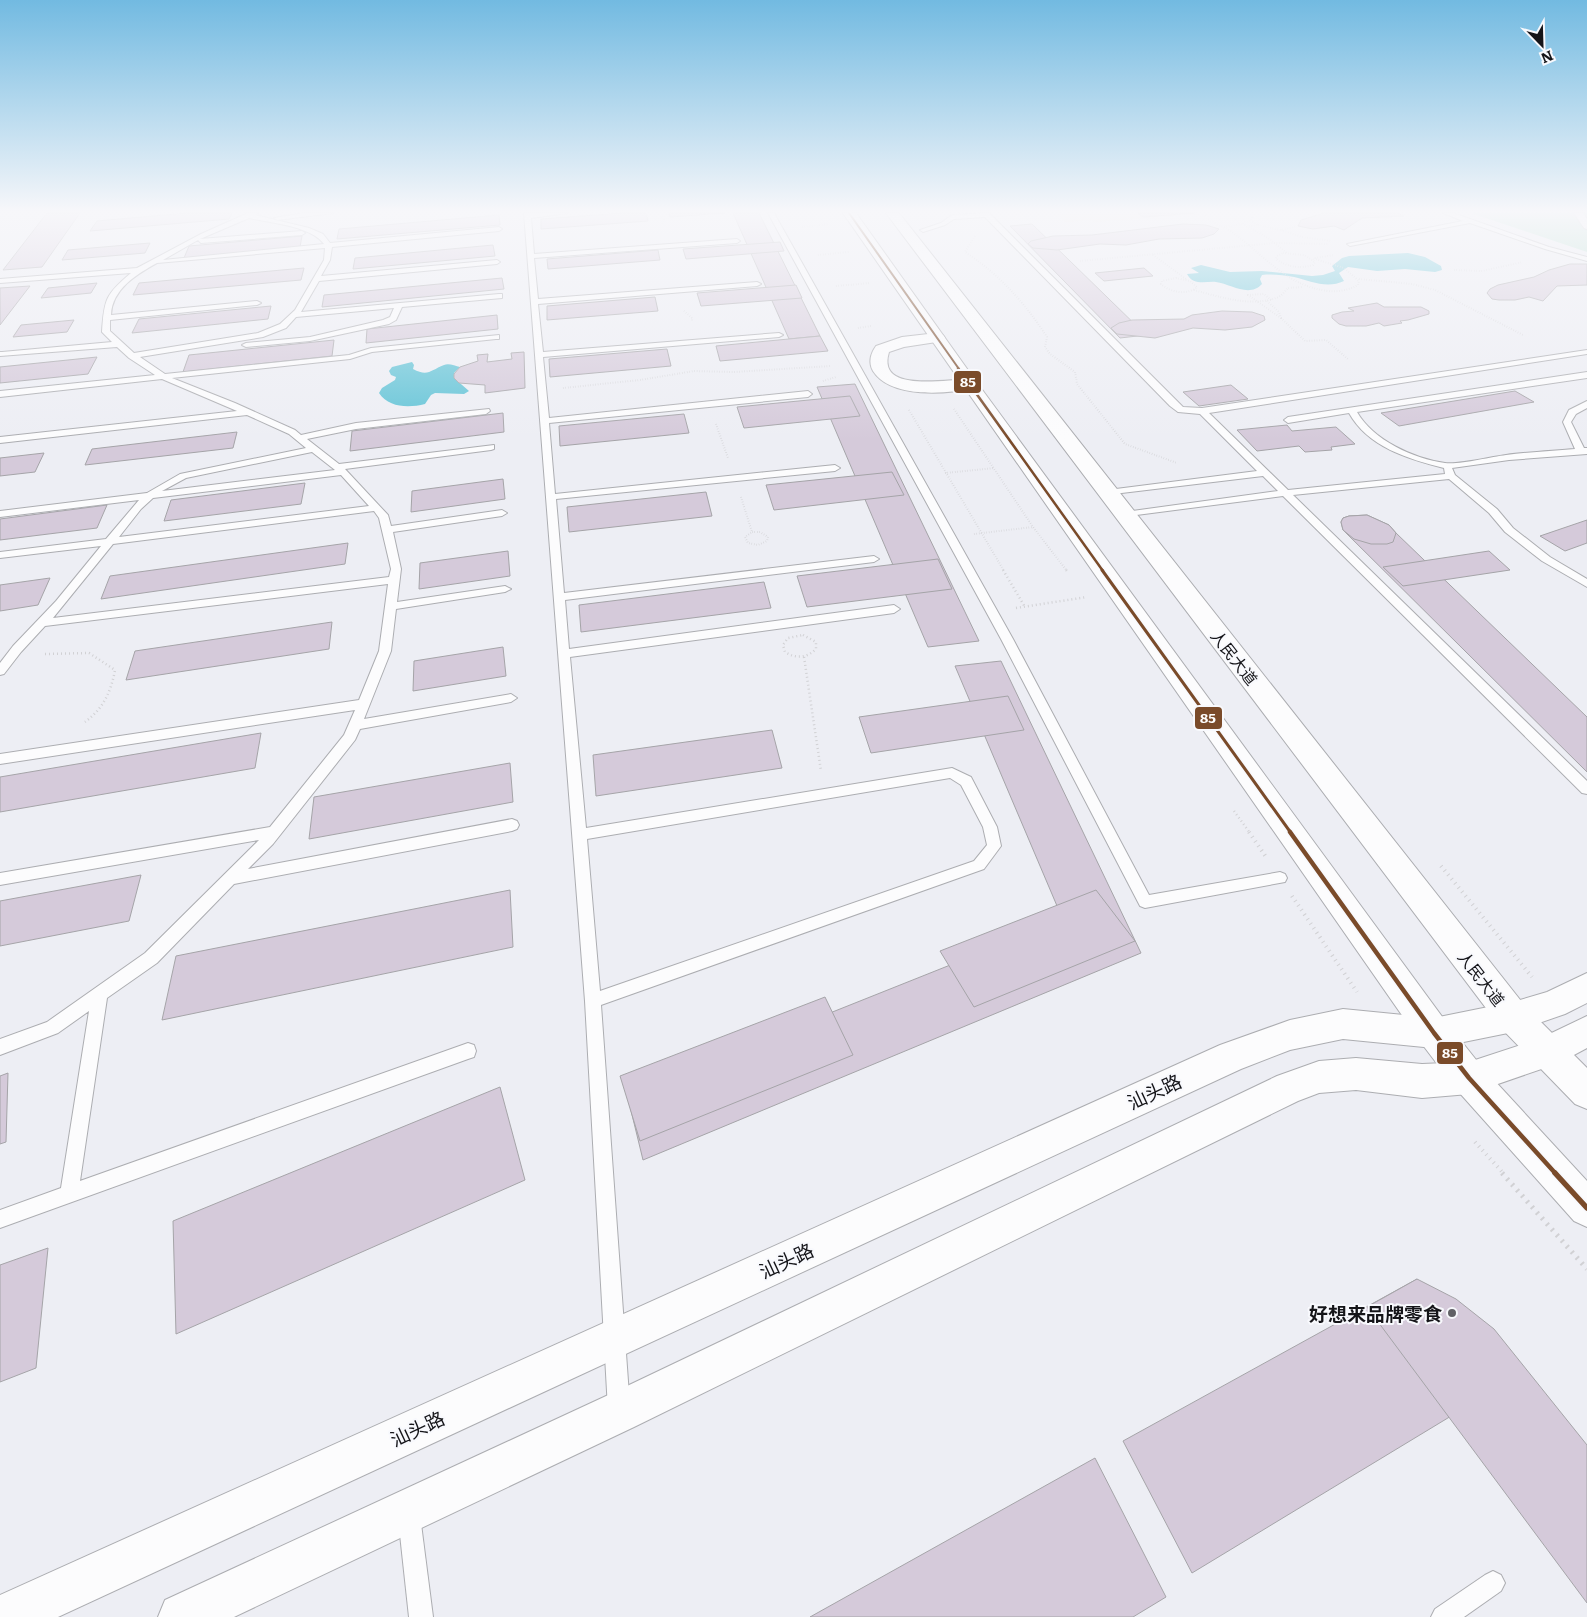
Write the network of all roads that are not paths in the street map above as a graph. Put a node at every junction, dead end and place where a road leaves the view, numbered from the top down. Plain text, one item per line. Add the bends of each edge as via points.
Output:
1 (117, 288) edge
2 (310, 288) edge
3 (533, 288) edge
4 (702, 288) edge
5 (812, 288) edge
6 (911, 288) edge
7 (917, 288) edge
8 (1059, 288) edge
9 (499, 296) dead end
10 (534, 302) junction
11 (257, 303) dead end
12 (399, 305) junction
13 (294, 315) junction
14 (106, 318) junction
15 (779, 334) dead end
16 (496, 337) dead end
17 (937, 338) junction
18 (118, 344) junction
19 (191, 346) junction
20 (1587, 352) edge
21 (2, 354) dead end
22 (539, 355) junction
23 (132, 356) junction
24 (869, 369) junction
25 (1587, 375) edge
26 (165, 378) junction
27 (969, 384) junction
28 (0, 394) edge
29 (808, 394) dead end
30 (1587, 404) edge
31 (486, 411) dead end
32 (1202, 411) junction
33 (1352, 411) junction
34 (248, 412) junction
35 (1288, 420) dead end
36 (544, 421) junction
37 (300, 438) junction
38 (0, 440) edge
39 (491, 447) dead end
40 (314, 449) junction
41 (1584, 451) edge
42 (835, 468) dead end
43 (340, 469) junction
44 (1449, 471) junction
45 (1263, 473) junction
46 (1283, 492) junction
47 (1108, 493) junction
48 (150, 495) junction
49 (551, 497) junction
50 (376, 508) junction
51 (502, 513) dead end
52 (0, 514) edge
53 (1125, 515) junction
54 (387, 530) junction
55 (110, 541) junction
56 (0, 555) edge
57 (874, 559) dead end
58 (395, 580) junction
59 (1587, 584) edge
60 (505, 589) dead end
61 (559, 597) junction
62 (391, 606) junction
63 (894, 608) dead end
64 (42, 623) junction
65 (564, 654) junction
66 (6, 658) edge
67 (0, 671) edge
68 (511, 698) dead end
69 (364, 704) junction
70 (355, 725) junction
71 (0, 759) edge
72 (1587, 789) edge
73 (512, 825) dead end
74 (274, 832) junction
75 (579, 835) junction
76 (1280, 878) dead end
77 (0, 879) edge
78 (229, 879) junction
79 (1587, 987) edge
80 (100, 994) junction
81 (593, 1002) junction
82 (1513, 1017) junction
83 (1587, 1031) edge
84 (1434, 1033) junction
85 (0, 1047) edge
86 (468, 1051) dead end
87 (1547, 1052) junction
88 (1469, 1078) junction
89 (1587, 1092) edge
90 (69, 1194) junction
91 (1587, 1208) edge
92 (0, 1218) edge
93 (614, 1339) junction
94 (619, 1412) junction
95 (409, 1510) junction
96 (1493, 1583) dead end
97 (5, 1617) edge
98 (182, 1617) edge
99 (421, 1617) edge
100 (1443, 1617) edge

1 - 14 lane
2 - 13 lane
3 - 10 lane
4 - 10 lane
5 - 24 lane via 836,330
6 - 17 main road, 人民大道
7 - 47 main road, 人民大道
8 - 32 lane via 1173,404 1181,410
9 - 12 lane
10 - 22 lane
11 - 14 lane
12 - 13 lane
12 - 19 lane via 393,318 386,322 325,337 212,348
13 - 19 lane via 283,326 260,334
14 - 18 lane via 106,332
15 - 22 lane
16 - 26 lane via 371,350 350,358
17 - 24 main road via 902,342 882,349
17 - 27 main road, 人民大道
18 - 21 lane
18 - 23 lane
19 - 23 lane
20 - 32 lane
22 - 36 lane
23 - 26 lane
24 - 27 main road via 909,386
24 - 76 lane via 917,476 1145,902
25 - 33 lane
26 - 28 lane
26 - 34 lane
27 - 84 main road, 人民大道
29 - 36 lane
30 - 41 lane via 1572,412 1568,422 1572,436
31 - 37 lane via 356,426
32 - 45 lane
33 - 35 lane
33 - 44 lane via 1360,425 1384,443 1412,458
34 - 37 lane
34 - 38 lane
36 - 49 lane
37 - 40 lane
39 - 43 lane
40 - 43 lane
40 - 48 lane via 184,476
41 - 44 lane via 1509,457
42 - 49 lane
43 - 48 lane
43 - 50 lane
44 - 46 lane
44 - 59 lane via 1509,530 1546,559
45 - 46 lane
45 - 47 lane
46 - 53 lane
46 - 72 lane
47 - 53 main road, 人民大道
48 - 52 lane
48 - 55 lane via 136,507
49 - 61 lane
50 - 54 lane via 384,517
50 - 55 lane
51 - 54 lane
53 - 82 main road, 人民大道
54 - 58 lane via 396,570
55 - 56 lane
55 - 64 lane
57 - 61 lane
58 - 62 lane
58 - 64 lane
60 - 62 lane
61 - 65 lane
62 - 69 lane via 385,651
63 - 65 lane
64 - 66 lane
65 - 75 lane
66 - 67 lane
68 - 70 lane
69 - 70 lane
69 - 71 lane
70 - 74 lane via 350,737
73 - 78 lane
74 - 77 lane
74 - 78 lane
75 - 81 lane
75 - 81 lane via 952,773 966,781 990,827 994,846 979,865
78 - 80 lane via 151,958
79 - 82 main road, 汕头路 via 1554,1004
80 - 85 lane via 52,1028
80 - 90 lane
81 - 93 lane
82 - 84 main road, 汕头路
82 - 87 main road, 人民大道
83 - 87 main road
84 - 88 main road, 人民大道
84 - 93 main road, 汕头路 via 1343,1024 1290,1035 1232,1056
86 - 90 lane
87 - 88 main road
87 - 89 main road, 人民大道
88 - 91 main road, 人民大道
88 - 94 main road via 1422,1081 1356,1074 1319,1077 1289,1088
90 - 92 lane
93 - 94 lane
93 - 97 main road, 汕头路
94 - 95 main road
95 - 98 main road
95 - 99 lane
96 - 100 lane

